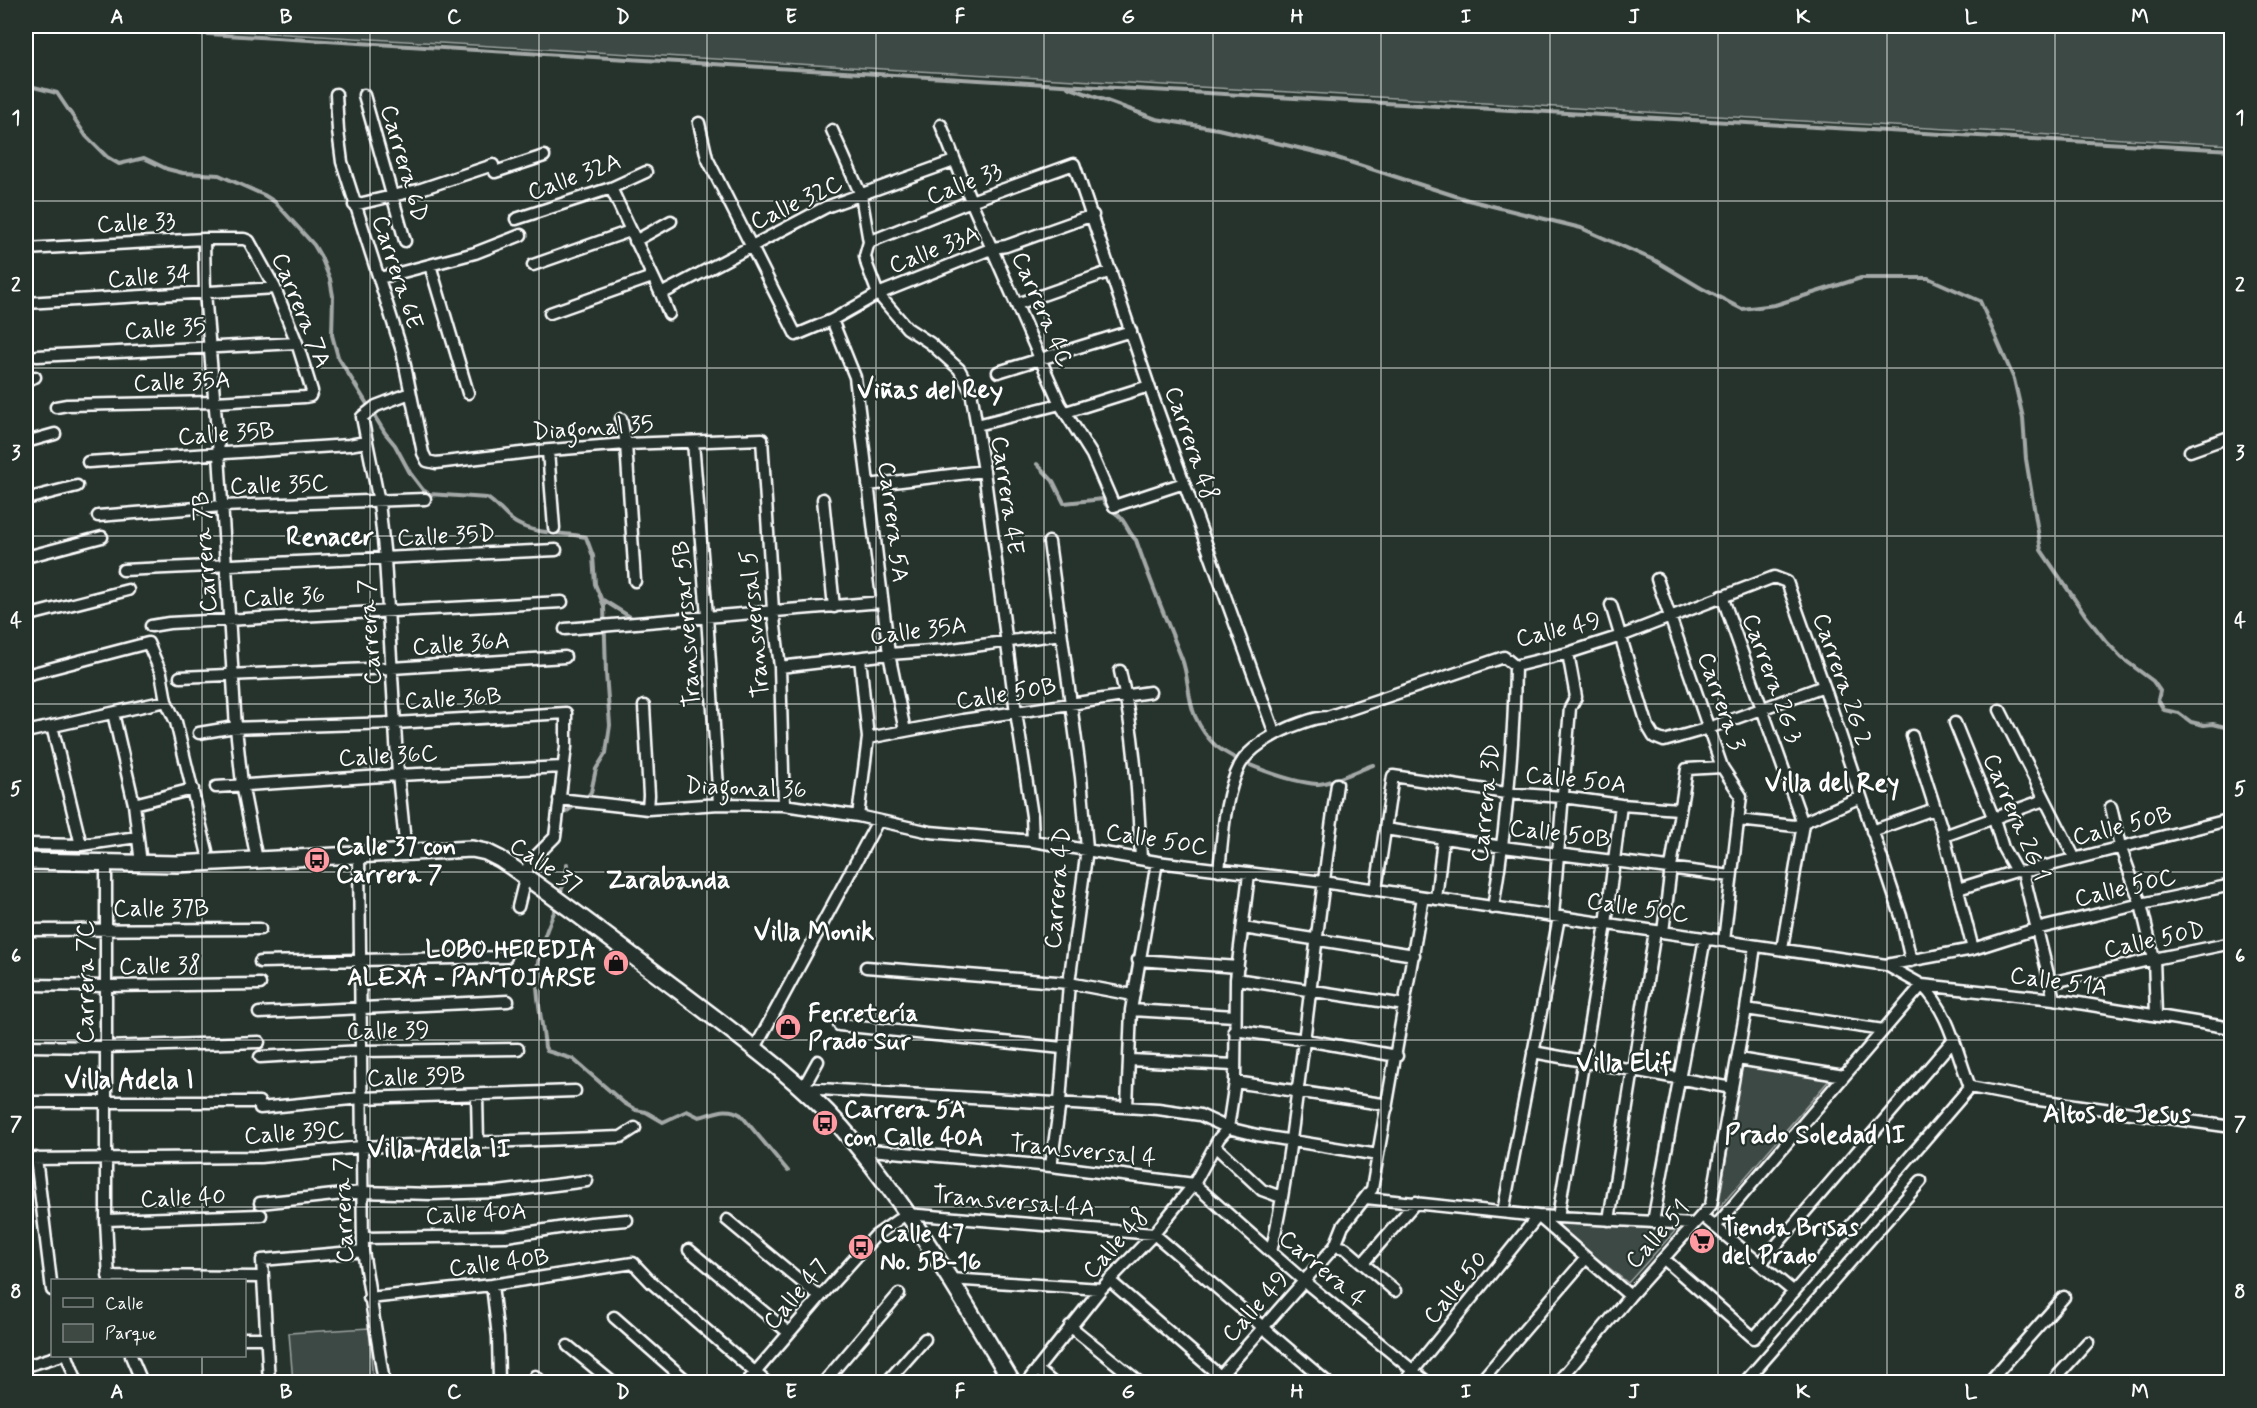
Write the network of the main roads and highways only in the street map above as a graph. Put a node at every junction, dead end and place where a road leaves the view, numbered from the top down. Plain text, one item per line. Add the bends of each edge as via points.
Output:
1 (26, 861) edge
2 (1012, 1383) edge

1 - 2 main road, Calle 37 via 141,864 472,849 493,855 616,942 802,1088 859,1149 906,1214

